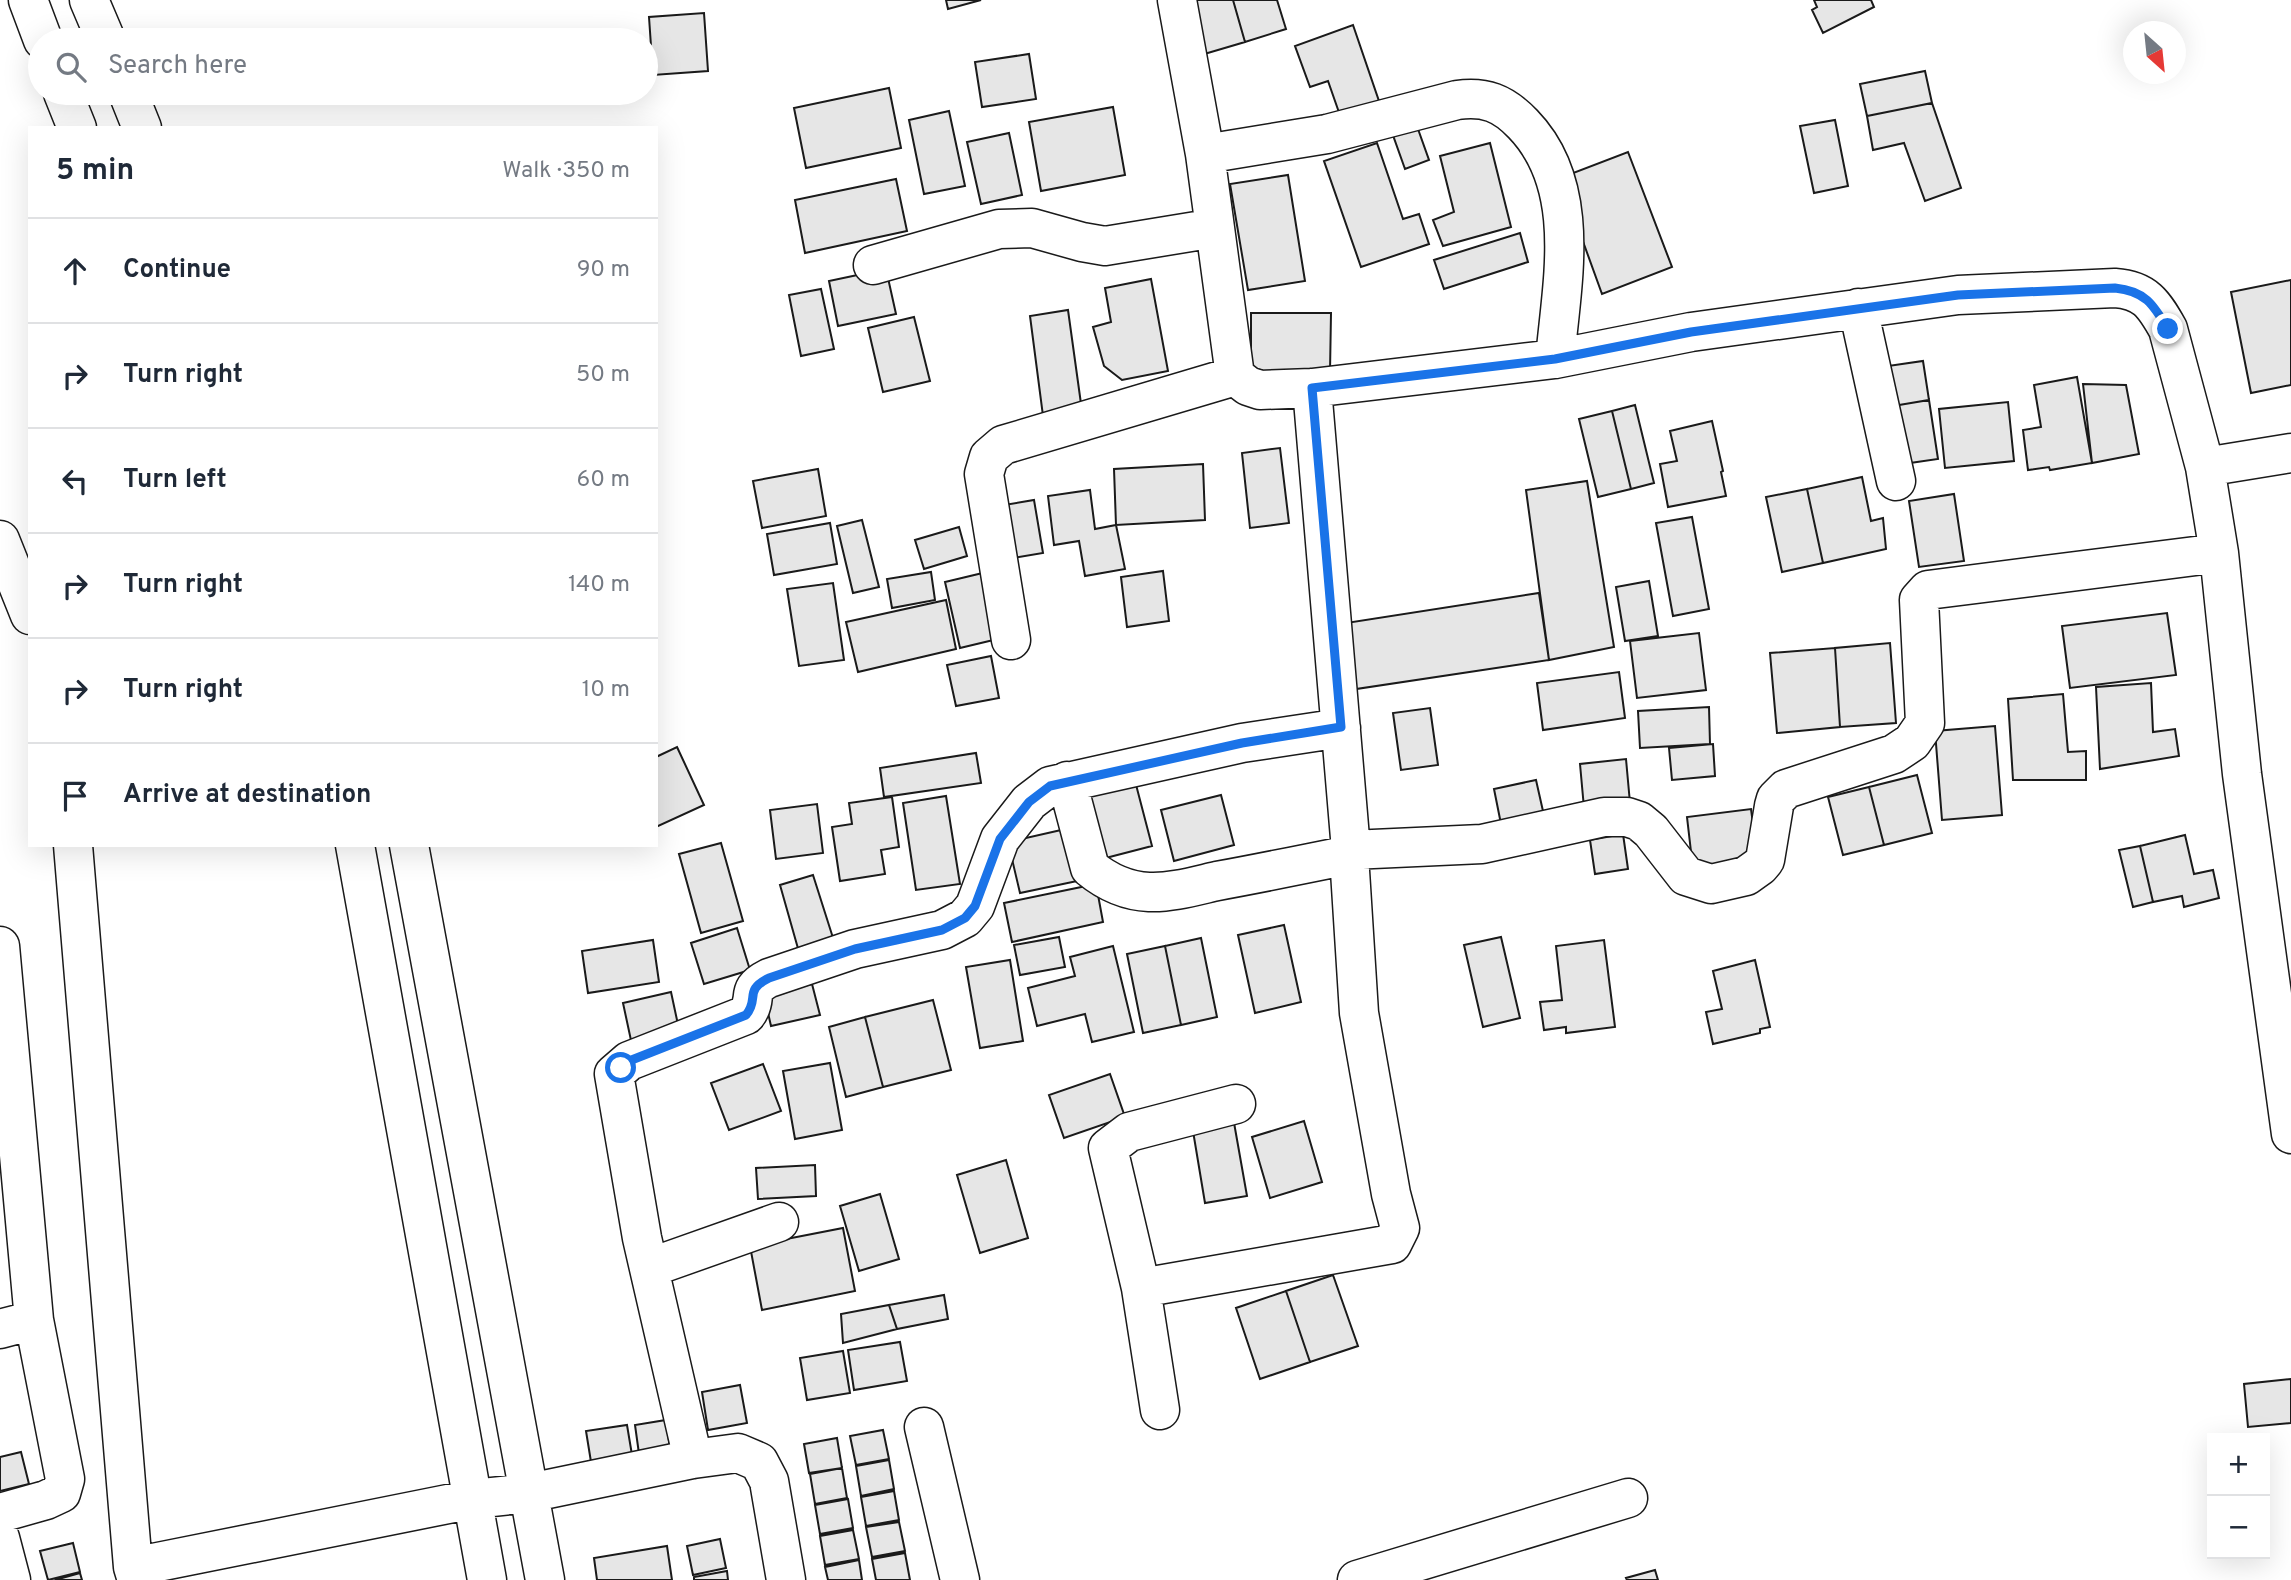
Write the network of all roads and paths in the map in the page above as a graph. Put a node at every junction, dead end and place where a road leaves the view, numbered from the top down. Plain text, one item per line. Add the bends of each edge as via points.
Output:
1 (28, 0) edge
2 (89, 0) edge
3 (1177, 0) edge
4 (38, 28) edge
5 (101, 28) edge
6 (68, 105) edge
7 (133, 105) edge
8 (76, 126) edge
9 (141, 126) edge
10 (1205, 154) junction
11 (1215, 228) junction
12 (873, 265) dead end
13 (1858, 308) junction
14 (1555, 359) junction
15 (1235, 376) junction
16 (1312, 388) junction
17 (2291, 453) edge
18 (2205, 467) junction
19 (1896, 481) dead end
20 (0, 540) edge
21 (2219, 553) junction
22 (28, 610) edge
23 (1011, 640) dead end
24 (1341, 727) junction
25 (1067, 781) junction
26 (73, 847) edge
27 (355, 847) edge
28 (409, 847) edge
29 (1350, 852) junction
30 (0, 946) edge
31 (1236, 1104) dead end
32 (2291, 1134) edge
33 (779, 1222) dead end
34 (649, 1268) junction
35 (1141, 1288) junction
36 (17, 1325) edge
37 (1160, 1410) dead end
38 (924, 1427) dead end
39 (693, 1459) junction
40 (529, 1493) junction
41 (1628, 1498) dead end
42 (473, 1499) junction
43 (0, 1514) edge
44 (0, 1538) edge
45 (135, 1573) edge
46 (11, 1580) edge
47 (487, 1580) edge
48 (545, 1580) edge
49 (786, 1580) edge
50 (960, 1580) edge
51 (1357, 1580) edge

1 - 4 street
2 - 5 street
3 - 10 street
6 - 8 street
7 - 9 street
10 - 11 street
10 - 14 street via 1327,134 1457,100 1491,100 1512,113 1545,151 1563,212
11 - 12 street via 1105,246 1032,228 999,229
11 - 15 street
13 - 14 street via 1691,332
13 - 18 street via 1958,295 2132,289 2145,297 2168,329
13 - 19 street
14 - 16 street
15 - 16 street via 1260,390
15 - 23 street via 1003,445 989,457 984,474
16 - 24 street
17 - 18 street
18 - 21 street
20 - 22 street
21 - 29 street via 1923,593 1919,600 1925,723 1918,736 1894,754 1786,789 1776,799 1765,860 1746,876 1711,884 1686,876 1651,831 1627,817 1604,817 1482,844
21 - 32 street via 2242,774
24 - 25 street
24 - 29 street
25 - 29 street via 1090,868 1118,886 1152,893 1181,889
25 - 34 street via 1050,786 1029,802 1000,839 975,906 965,918 942,930 855,949 769,978 752,991 751,1010 746,1015 629,1061 614,1074
26 - 45 street
27 - 42 street
28 - 40 street
29 - 35 street via 1359,1013 1399,1228 1392,1244
30 - 36 street
31 - 35 street via 1129,1132 1108,1148
33 - 34 street
34 - 39 street
35 - 37 street
36 - 43 street via 65,1479 61,1493
38 - 50 street
39 - 40 street
39 - 49 street via 738,1454 759,1462 769,1481
40 - 42 street
40 - 48 street
41 - 51 street
42 - 45 street
42 - 47 street
44 - 46 street

